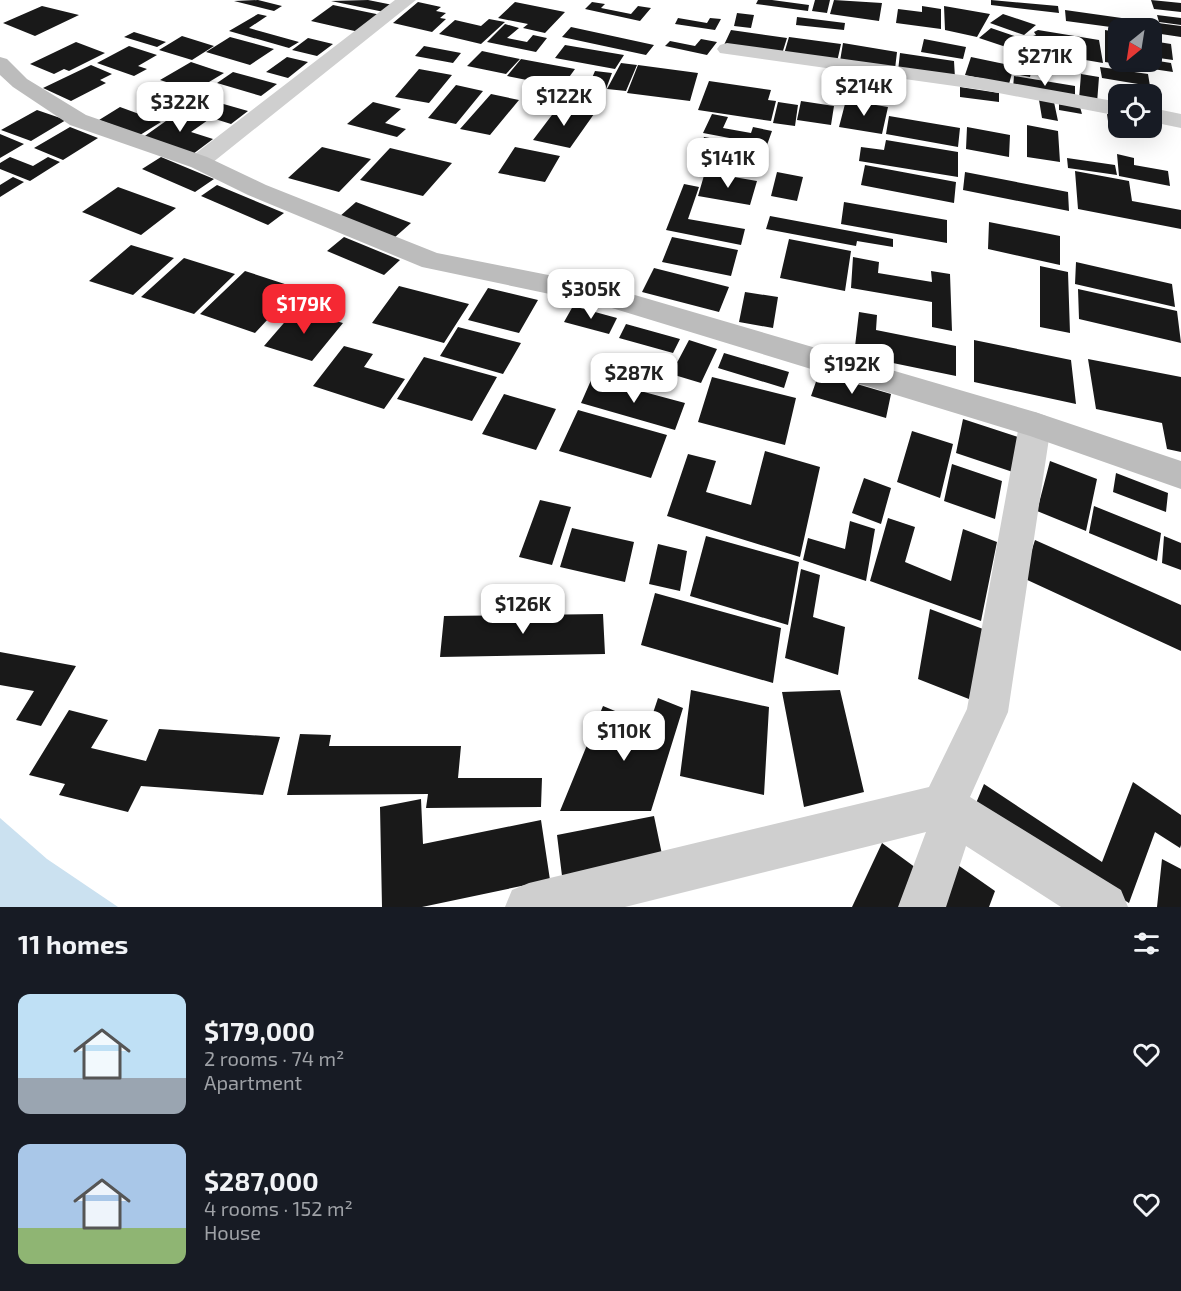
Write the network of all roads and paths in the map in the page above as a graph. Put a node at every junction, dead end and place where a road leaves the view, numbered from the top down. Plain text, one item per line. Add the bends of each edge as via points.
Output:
1 (407, 0) edge
2 (727, 49) dead end
3 (0, 63) edge
4 (1108, 107) edge
5 (1162, 117) edge
6 (1181, 121) edge
7 (199, 162) junction
8 (1035, 425) junction
9 (1181, 475) edge
10 (949, 809) junction
11 (528, 907) edge
12 (922, 907) edge
13 (1104, 907) edge

1 - 7 street
2 - 4 street via 983,84
3 - 7 street via 20,83 78,120
5 - 6 street
7 - 8 street via 431,261 604,296
8 - 9 street
8 - 10 street via 987,712
10 - 11 street
10 - 12 street
10 - 13 street

